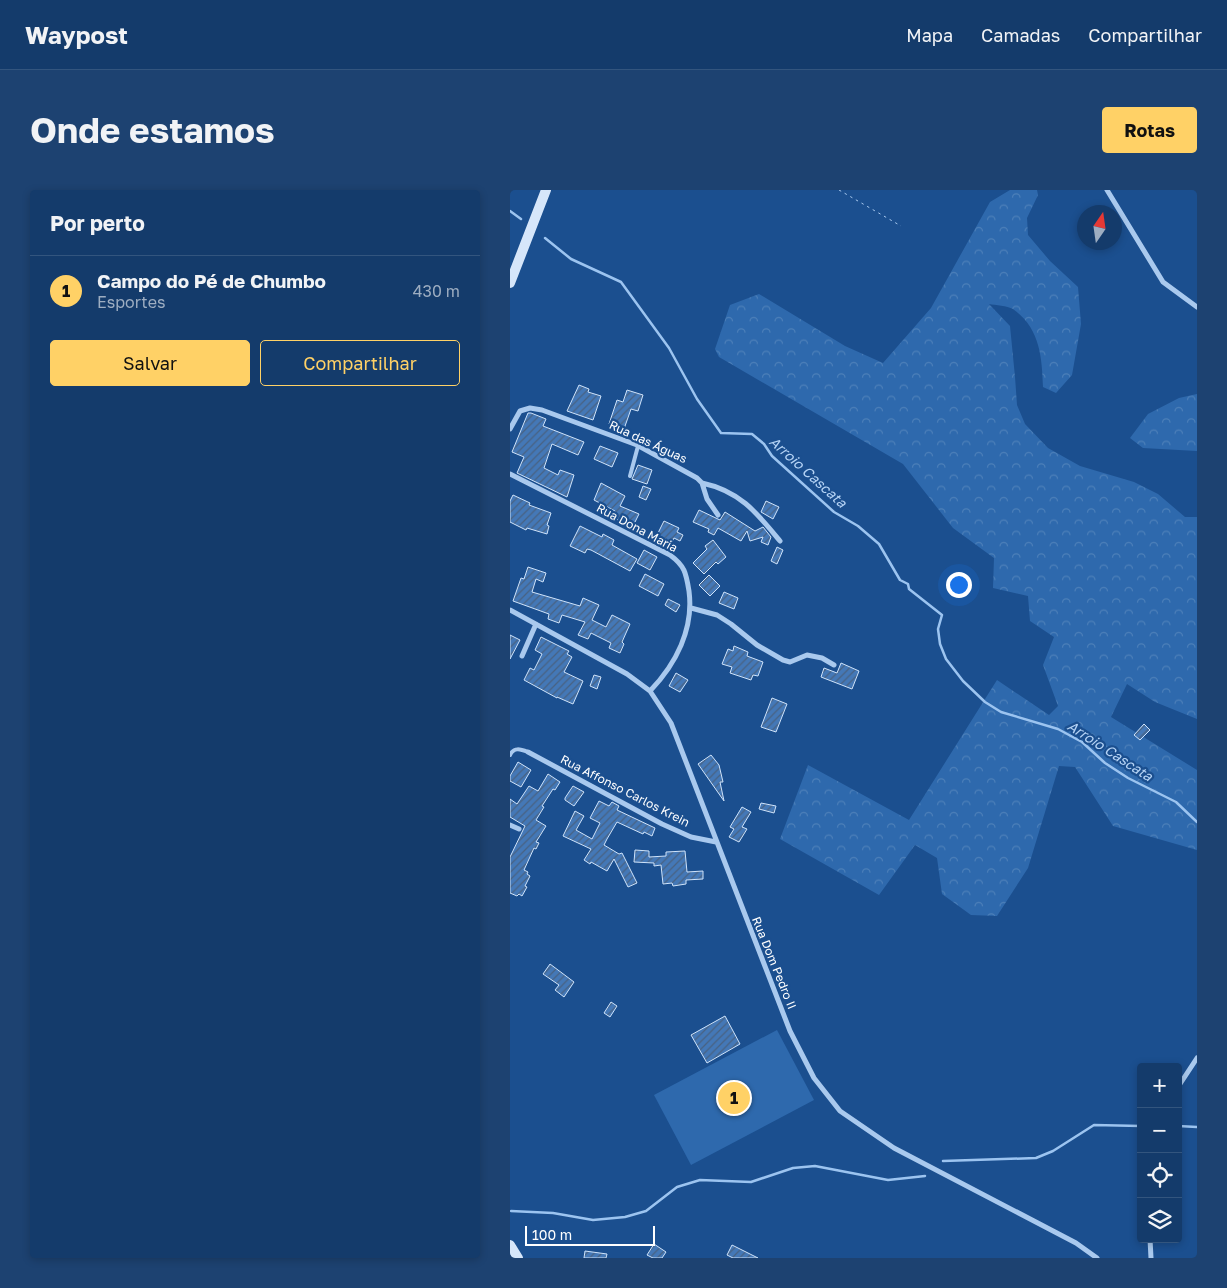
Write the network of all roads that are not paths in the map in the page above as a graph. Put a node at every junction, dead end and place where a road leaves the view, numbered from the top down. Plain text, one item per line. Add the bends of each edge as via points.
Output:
1 (546, 190) edge
2 (1108, 190) edge
3 (510, 283) edge
4 (1197, 307) edge
5 (510, 429) edge
6 (638, 446) junction
7 (510, 474) edge
8 (630, 476) dead end
9 (702, 483) junction
10 (718, 515) dead end
11 (780, 541) dead end
12 (691, 608) junction
13 (510, 610) edge
14 (536, 624) junction
15 (522, 656) dead end
16 (834, 665) dead end
17 (650, 691) junction
18 (528, 752) joint
19 (510, 756) edge
20 (510, 825) edge
21 (519, 829) dead end
22 (716, 842) junction
23 (1197, 1058) edge
24 (1182, 1081) edge
25 (1150, 1243) edge
26 (510, 1245) edge
27 (518, 1258) edge
28 (1097, 1258) edge
29 (1151, 1258) edge

1 - 3 main road
2 - 4 street via 1163,282
5 - 6 street, Rua das Águas via 520,411 530,408
6 - 8 lane
6 - 9 street, Rua das Águas via 685,470
7 - 12 street, Rua Dona Maria via 670,555 685,571
9 - 10 street via 707,499
9 - 11 street via 723,489 750,506
12 - 16 street via 716,615 784,660 790,662 807,655
12 - 17 street, Rua Dona Maria via 688,628 672,663
13 - 14 street, Rua Dom Pedro II
14 - 15 street
14 - 17 street, Rua Dom Pedro II via 627,674
17 - 22 street, Rua Dom Pedro II via 671,723
18 - 19 lane via 517,749
18 - 22 street, Rua Affonso Carlos Krein via 662,824 691,837
20 - 21 street
22 - 28 street, Rua Dom Pedro II via 790,1031 814,1078 840,1111 894,1148 1076,1243
23 - 24 street
25 - 29 street
26 - 27 main road

